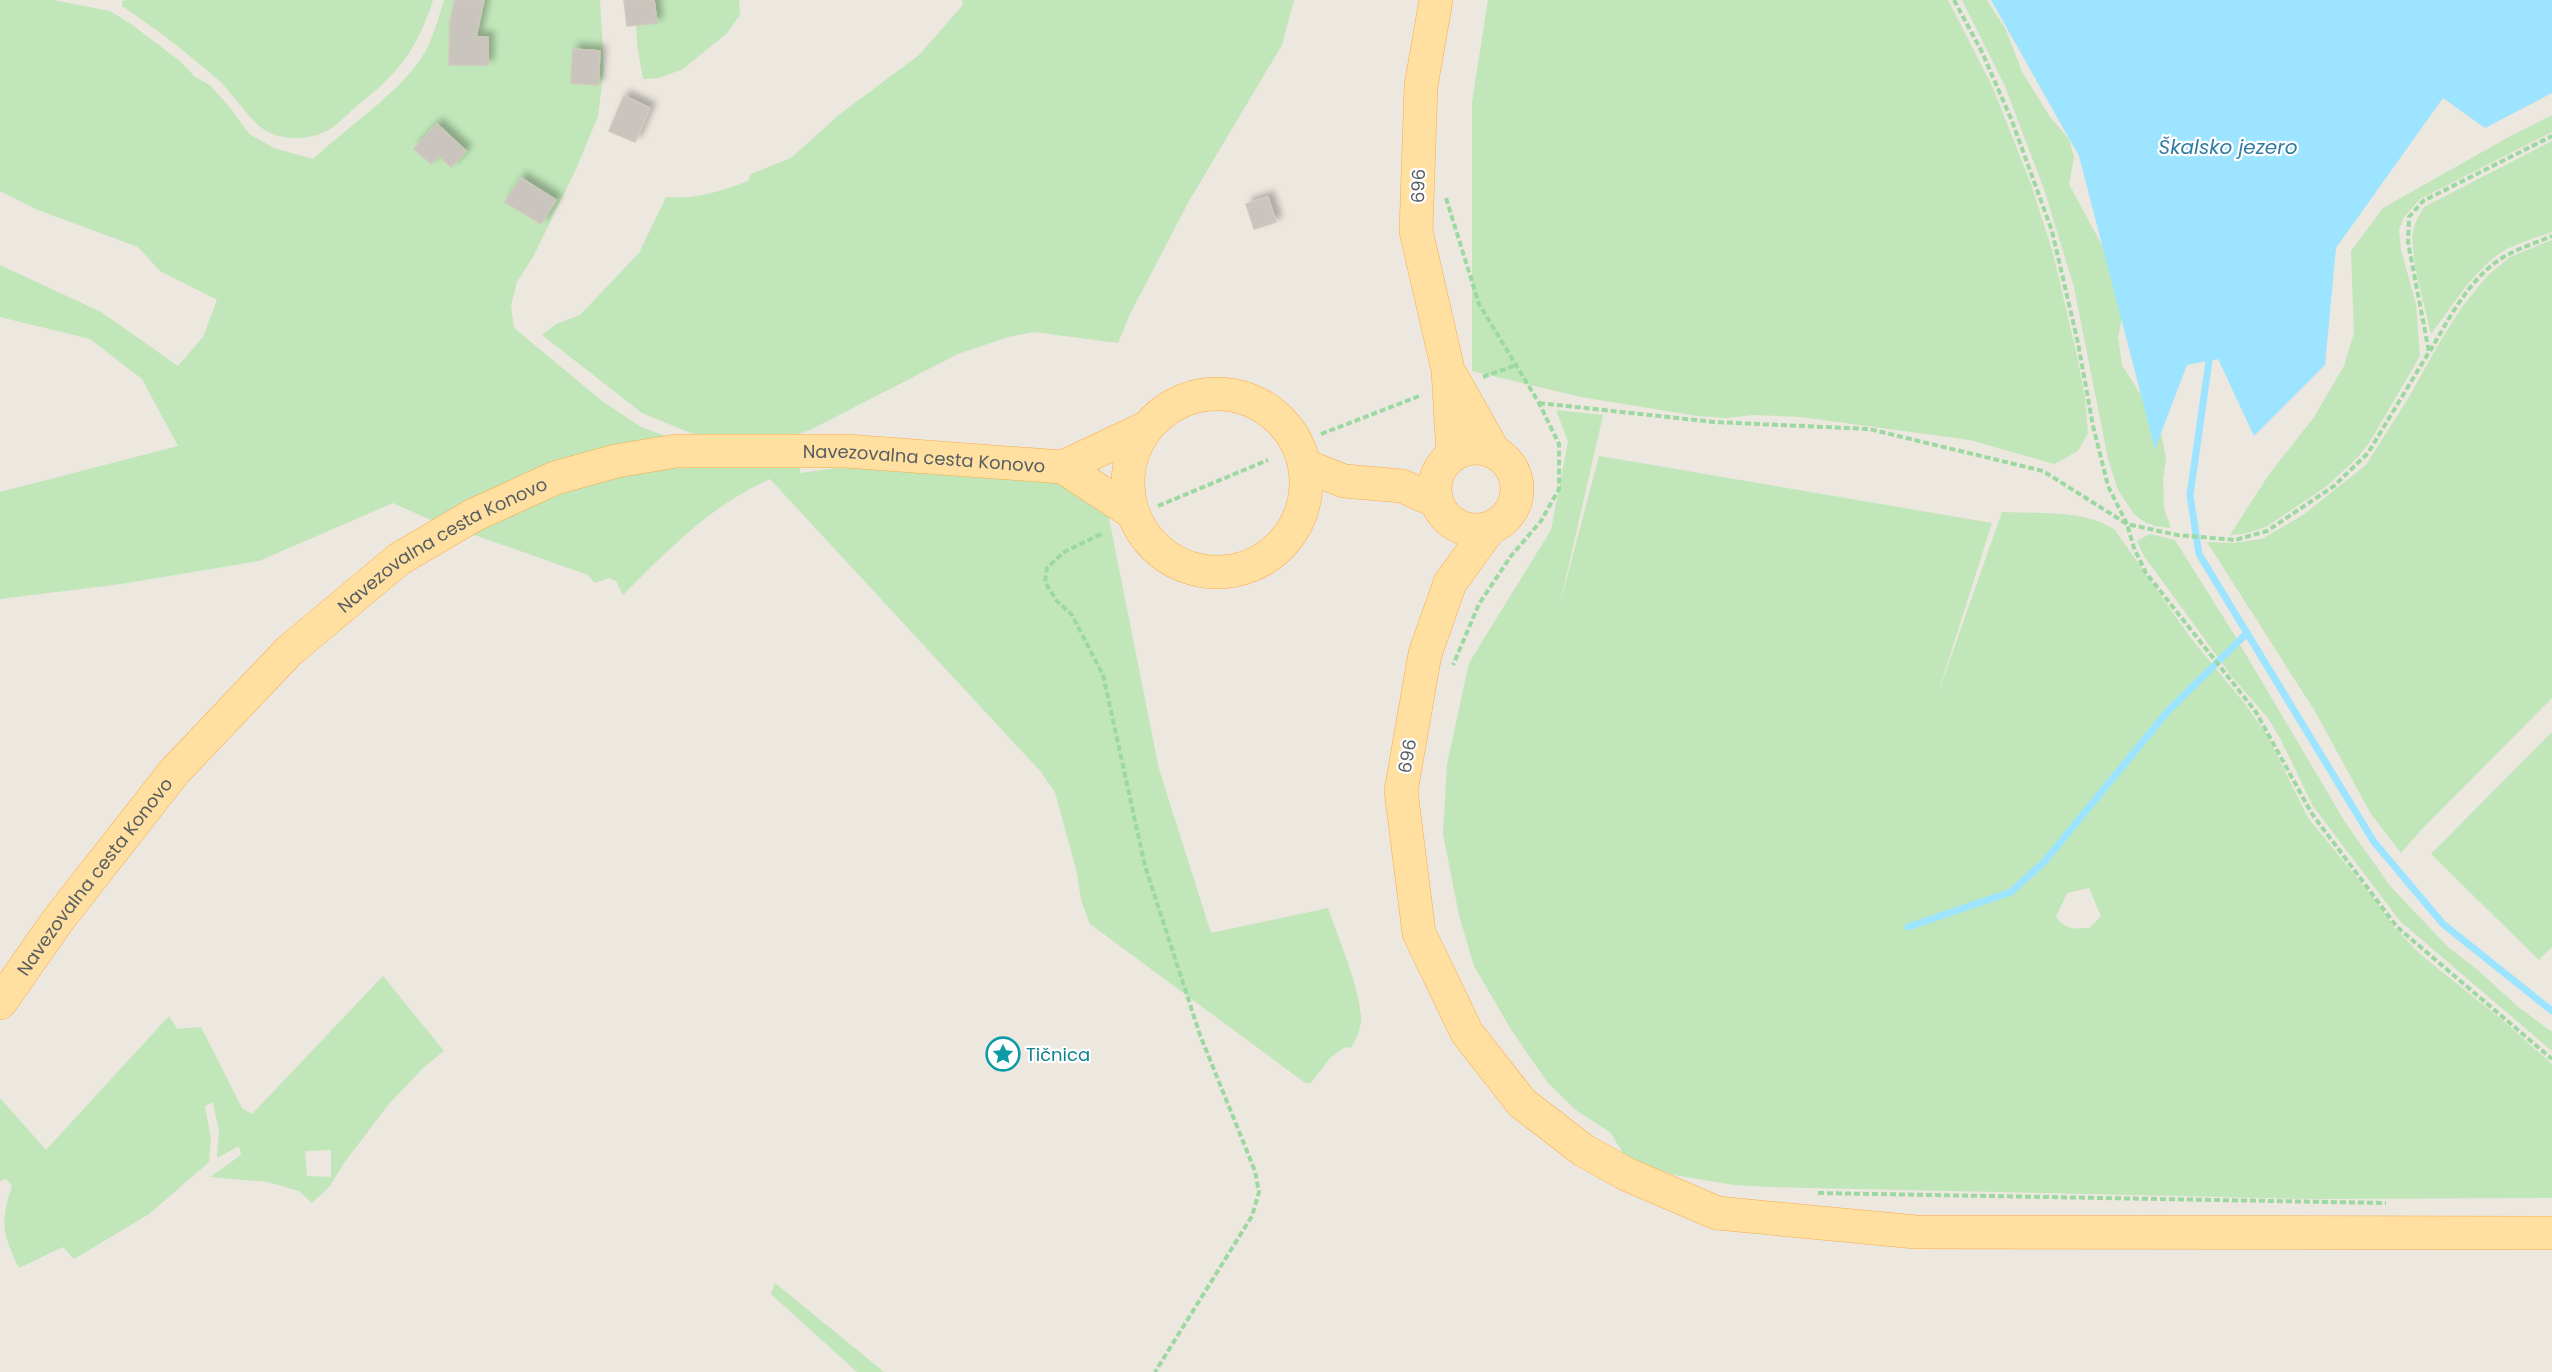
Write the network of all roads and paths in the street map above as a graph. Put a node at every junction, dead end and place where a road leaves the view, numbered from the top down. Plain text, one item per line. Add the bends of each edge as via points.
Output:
1 (1436, 0) edge
2 (1954, 0) edge
3 (2552, 136) edge
4 (1445, 197) dead end
5 (2552, 236) edge
6 (2429, 352) junction
7 (1516, 365) junction
8 (1463, 374) junction
9 (1423, 395) dead end
10 (1539, 403) junction
11 (1146, 428) junction
12 (1321, 434) dead end
13 (1494, 452) junction
14 (1268, 460) dead end
15 (1305, 466) junction
16 (1063, 467) junction
17 (1344, 481) junction
18 (1442, 486) junction
19 (1145, 510) junction
20 (1297, 523) junction
21 (2127, 524) junction
22 (1489, 529) junction
23 (1101, 534) dead end
24 (1450, 583) junction
25 (1449, 674) dead end
26 (0, 1003) edge
27 (2552, 1059) edge
28 (1817, 1193) dead end
29 (2389, 1203) dead end
30 (2552, 1233) edge
31 (1155, 1372) edge

1 - 8 main road, 696 / 696 via 1421,86 1416,231
2 - 21 path via 2012,121 2052,231 2108,486
3 - 6 path via 2423,201 2409,217 2408,242
4 - 7 path via 1479,304
5 - 6 path via 2508,254 2493,265 2463,299
6 - 21 path via 2368,453 2334,486 2267,531 2235,540
7 - 8 path
7 - 10 path
8 - 13 main road, 696 / 696
8 - 18 main road, 696 / 696
9 - 12 path
10 - 21 path via 1714,422 1869,429 2043,471
10 - 25 path via 1559,444 1559,489 1541,521 1511,556 1479,604
11 - 15 main road, Navezovalna cesta Konovo via 1168,408 1194,396 1233,395 1252,400 1277,416 1296,438
11 - 16 main road, Navezovalna cesta Konovo
11 - 19 main road, Navezovalna cesta Konovo via 1132,454 1128,484
13 - 18 main road via 1466,449
13 - 22 main road, 696 / 696 via 1514,472 1517,485 1511,512
14 - 19 path
15 - 17 main road
15 - 20 main road, Navezovalna cesta Konovo via 1306,495
16 - 19 main road, Navezovalna cesta Konovo
16 - 26 main road, Navezovalna cesta Konovo via 846,451 676,451 616,461 555,478 474,514 399,559 290,651 174,772 58,920
17 - 18 main road
17 - 20 main road, Navezovalna cesta Konovo
18 - 22 main road via 1451,523 1463,529
18 - 24 main road, 696 / 696
19 - 20 main road, Navezovalna cesta Konovo via 1148,539 1170,559 1197,570 1227,572 1256,563 1280,547
21 - 27 path via 2146,573 2256,712 2312,814 2397,927
22 - 24 main road, 696 / 696
23 - 31 path via 1064,552 1047,568 1045,582 1072,615 1103,675 1145,866 1200,1035 1255,1171 1259,1192 1252,1216
24 - 30 main road, 696 / 696 via 1425,654 1401,791 1419,933 1467,1033 1522,1102 1583,1150 1626,1174 1718,1213 1916,1232
28 - 29 path

